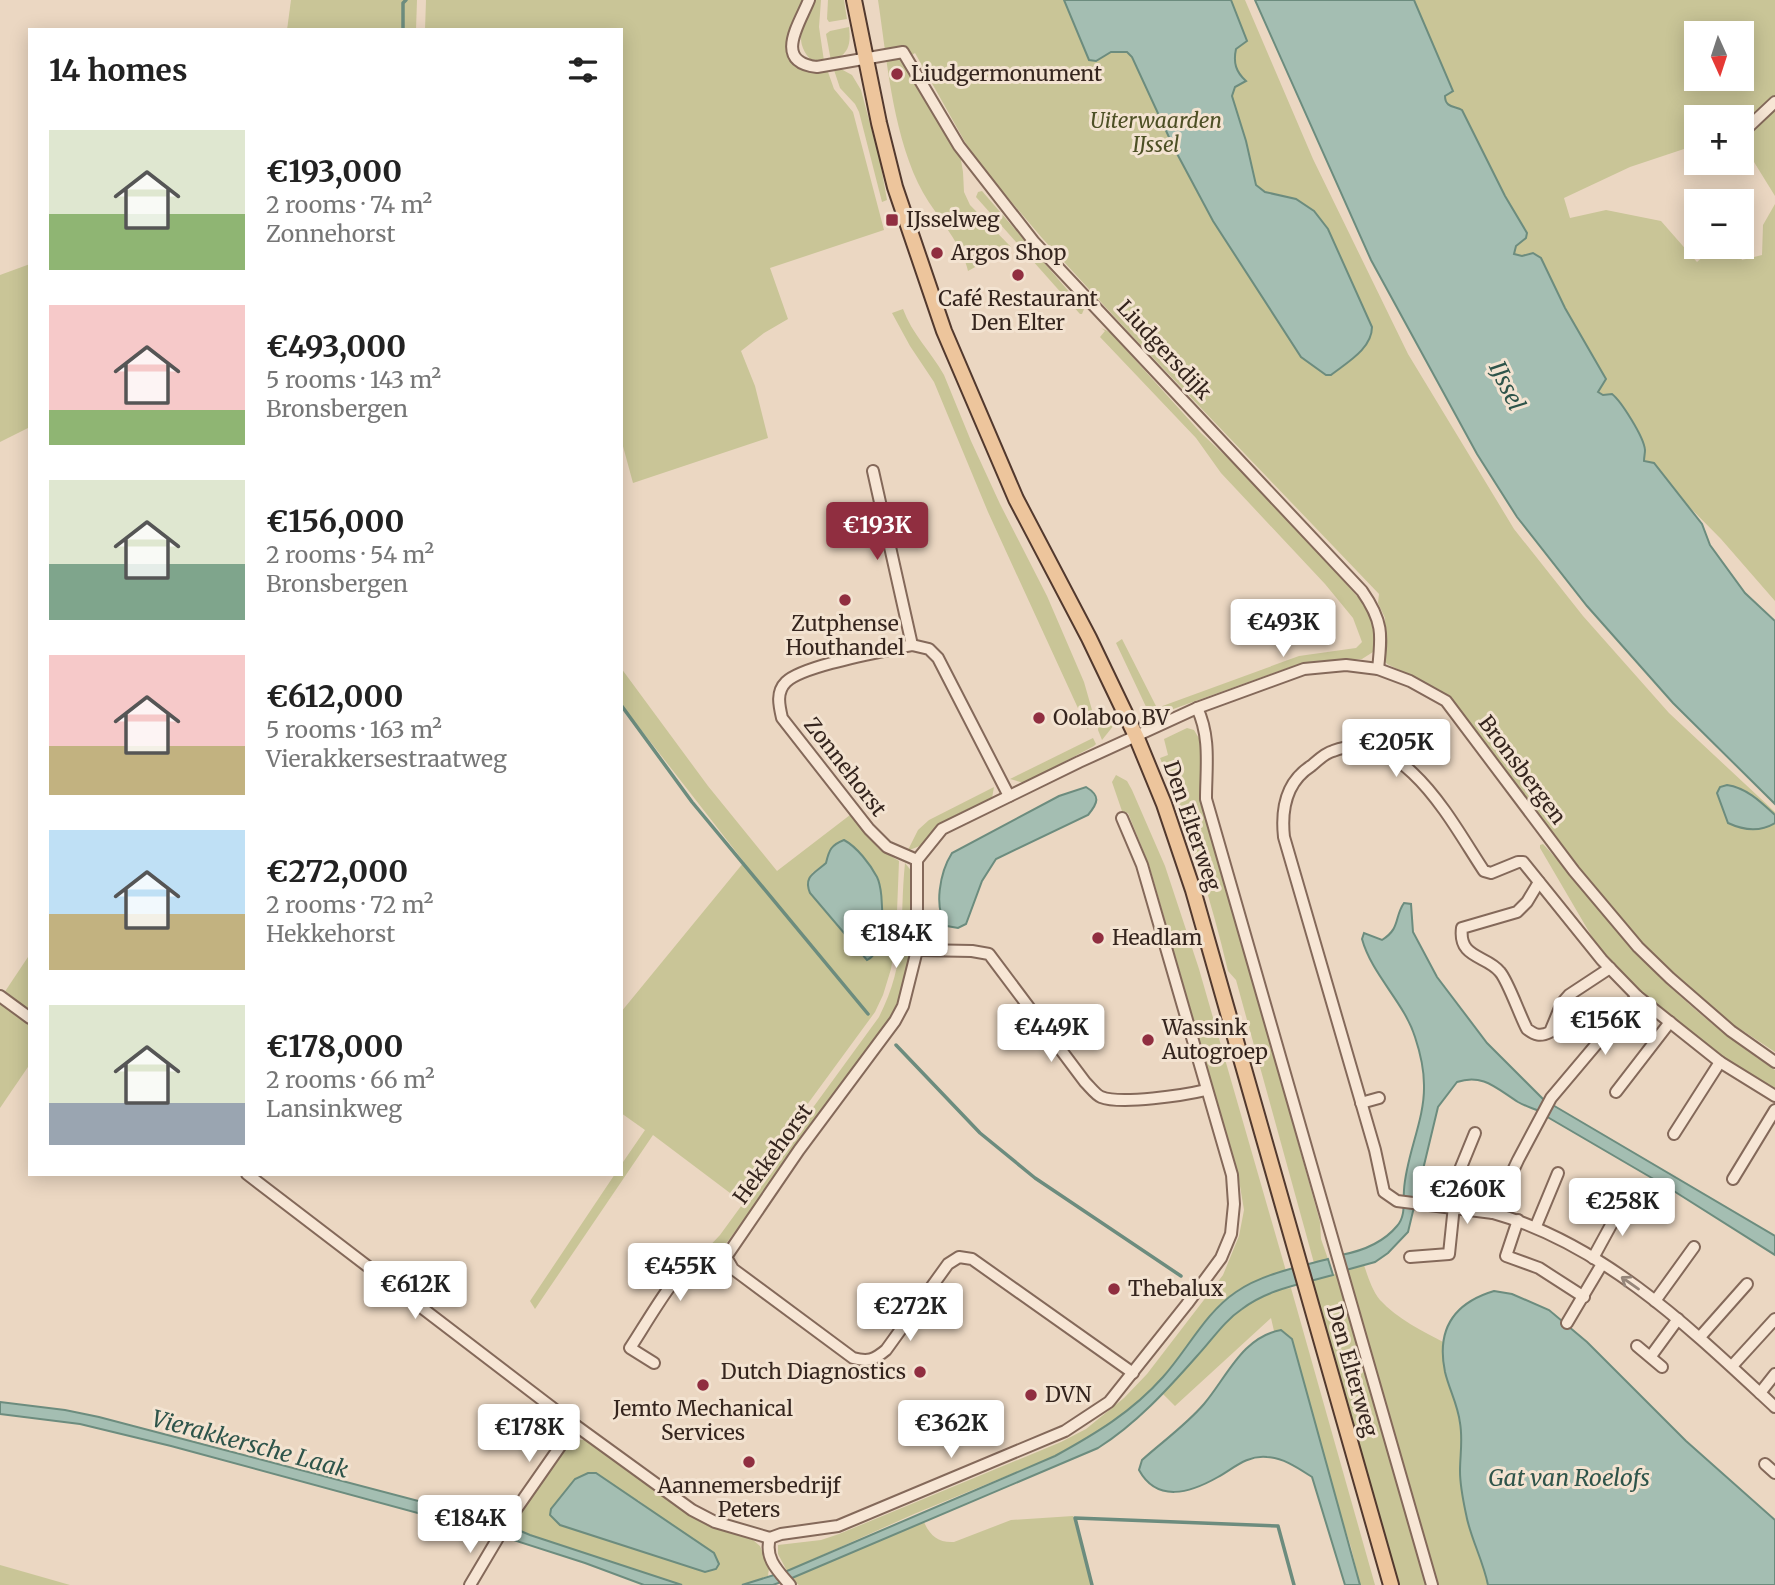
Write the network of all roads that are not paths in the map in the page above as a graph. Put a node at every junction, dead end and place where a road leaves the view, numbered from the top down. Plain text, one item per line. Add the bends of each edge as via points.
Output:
1 (809, 0) edge
2 (854, 0) edge
3 (866, 58) junction
4 (1775, 102) edge
5 (1754, 122) edge
6 (873, 471) dead end
7 (912, 645) junction
8 (1378, 669) junction
9 (1197, 708) junction
10 (1136, 736) junction
11 (1009, 796) junction
12 (1122, 818) dead end
13 (917, 860) junction
14 (1539, 882) junction
15 (917, 950) junction
16 (1609, 968) junction
17 (0, 996) edge
18 (1637, 996) junction
19 (28, 1017) edge
20 (1670, 1022) junction
21 (1720, 1062) junction
22 (1775, 1062) edge
23 (1206, 1090) junction
24 (1616, 1092) dead end
25 (1775, 1096) edge
26 (1378, 1098) dead end
27 (1361, 1103) junction
28 (1775, 1110) edge
29 (1475, 1133) dead end
30 (1674, 1134) dead end
31 (1558, 1173) dead end
32 (250, 1176) edge
33 (1733, 1179) dead end
34 (1623, 1203) dead end
35 (1453, 1206) junction
36 (1493, 1213) junction
37 (1518, 1220) junction
38 (1535, 1226) junction
39 (1694, 1247) dead end
40 (726, 1257) junction
41 (1410, 1257) dead end
42 (1598, 1261) junction
43 (1747, 1284) dead end
44 (1584, 1297) junction
45 (1655, 1301) junction
46 (1678, 1319) junction
47 (1775, 1319) edge
48 (1567, 1323) dead end
49 (1700, 1337) junction
50 (1637, 1346) dead end
51 (1651, 1356) junction
52 (654, 1363) dead end
53 (1732, 1366) junction
54 (1662, 1367) dead end
55 (1133, 1373) junction
56 (1775, 1374) edge
57 (1760, 1393) junction
58 (1775, 1407) edge
59 (575, 1425) junction
60 (1765, 1464) dead end
61 (1775, 1473) edge
62 (770, 1538) junction
63 (1391, 1581) edge
64 (470, 1585) edge
65 (790, 1585) edge
66 (1432, 1585) edge

1 - 3 street via 793,35 797,58 817,67
2 - 3 main road, Den Elterweg
3 - 8 street, Liudgersdijk via 903,52 959,146 1034,242 1362,592 1381,629
3 - 10 main road, Den Elterweg via 895,187 948,341 1016,499
4 - 5 street
6 - 7 street
7 - 11 street via 929,649 938,658
7 - 13 street, Zonnehorst via 808,670 786,682 778,699 782,718 869,829 887,848
8 - 9 street, Bronsbergen via 1346,665 1304,669
8 - 22 street, Bronsbergen via 1446,701 1574,871 1638,947 1731,1031
9 - 10 street, Bronsbergen
9 - 66 street, Den Elterweg via 1207,744 1206,799
10 - 11 street
10 - 63 main road, Den Elterweg via 1193,890
11 - 13 street via 943,829
12 - 23 street via 1142,865
13 - 15 street, Hekkehorst
14 - 16 street
14 - 16 street via 1517,912 1462,928 1461,937 1471,953 1500,971 1527,1029 1534,1035 1550,1032 1569,995
14 - 27 street via 1523,862 1491,873 1484,871 1452,820 1412,771 1388,753 1359,747 1332,751 1303,771 1284,803 1284,836
15 - 23 street via 989,954 1100,1097 1121,1100
15 - 40 street, Hekkehorst via 895,1021
16 - 18 street
17 - 19 street
18 - 20 street
18 - 36 street via 1551,1098
20 - 21 street
20 - 24 street
21 - 25 street
21 - 30 street
23 - 55 street via 1232,1175 1231,1234 1221,1258
26 - 27 street
27 - 35 street via 1384,1192 1397,1202
28 - 33 street
29 - 35 street via 1460,1167
31 - 38 street
32 - 59 street
34 - 42 street
35 - 36 street
35 - 41 street via 1450,1254
36 - 37 street
37 - 38 street
37 - 44 street via 1506,1256 1539,1268
38 - 42 street
39 - 45 street
40 - 52 street via 706,1257 686,1266 653,1312 630,1348
40 - 55 street via 733,1269 853,1358 866,1361 886,1350 948,1264 958,1258 972,1259
42 - 44 street
45 -> 42 street
43 - 49 street
44 - 48 street
45 - 46 street
46 - 49 street
46 - 51 street
47 - 53 street
49 - 53 street
50 - 51 street
51 - 54 street
53 - 57 street
55 - 62 street via 1109,1402 1065,1431 838,1526
56 - 57 street
57 - 58 street
59 - 62 street via 702,1517
59 - 64 street
60 - 61 street
62 - 65 street via 768,1555

